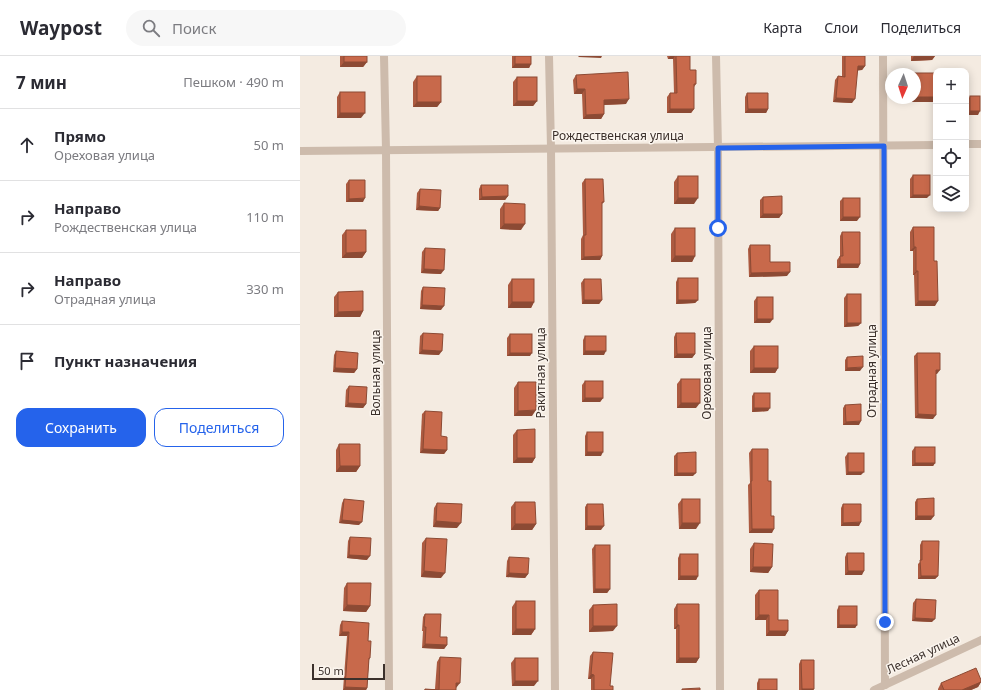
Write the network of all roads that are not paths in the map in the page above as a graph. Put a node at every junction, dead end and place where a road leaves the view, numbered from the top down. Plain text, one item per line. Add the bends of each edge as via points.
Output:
1 (384, 56) edge
2 (549, 56) edge
3 (716, 56) edge
4 (883, 56) edge
5 (969, 144) edge
6 (981, 144) edge
7 (933, 145) edge
8 (884, 146) junction
9 (551, 148) junction
10 (718, 148) junction
11 (386, 150) junction
12 (300, 151) edge
13 (981, 640) edge
14 (885, 685) junction
15 (389, 690) edge
16 (555, 690) edge
17 (720, 690) edge
18 (874, 690) edge

1 - 11 street, Вольная улица
2 - 9 street, Ракитная улица
3 - 10 street, Ореховая улица
4 - 8 street, Отрадная улица
5 - 6 street
7 - 8 street, Рождественская улица
8 - 10 street, Рождественская улица
8 - 14 street, Отрадная улица
9 - 10 street, Рождественская улица
9 - 11 street, Рождественская улица
9 - 16 street, Ракитная улица
10 - 17 street, Ореховая улица
11 - 12 street, Рождественская улица
11 - 15 street, Вольная улица
13 - 14 street, Лесная улица
14 - 18 street, Лесная улица

